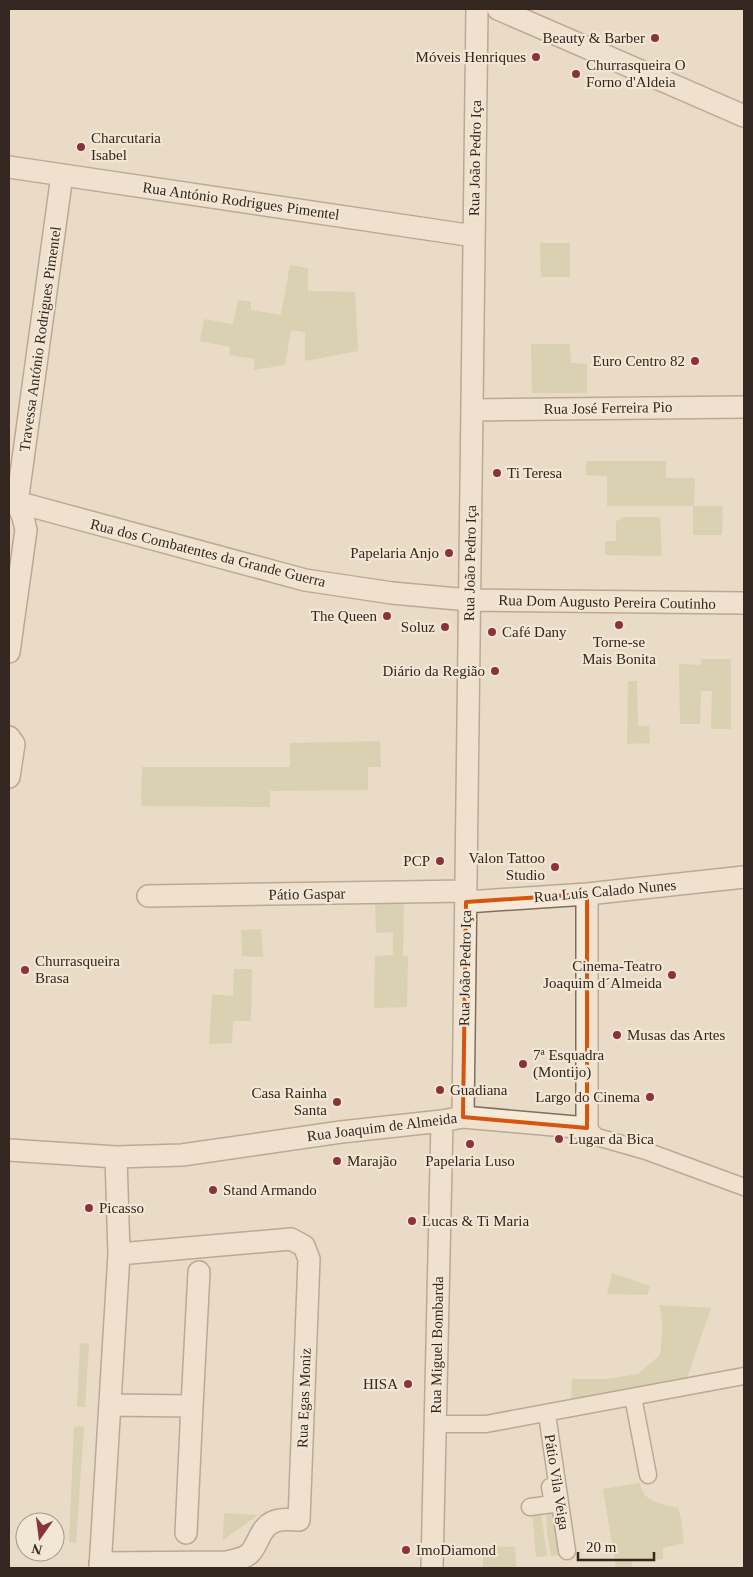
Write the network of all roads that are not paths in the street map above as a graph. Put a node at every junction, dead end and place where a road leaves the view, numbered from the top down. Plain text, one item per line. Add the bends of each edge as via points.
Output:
1 (477, 9) edge
2 (498, 9) edge
3 (744, 116) edge
4 (9, 167) edge
5 (62, 175) junction
6 (474, 236) junction
7 (744, 407) edge
8 (472, 410) junction
9 (13, 502) edge
10 (469, 600) junction
11 (744, 604) edge
12 (9, 652) edge
13 (9, 737) edge
14 (9, 777) edge
15 (744, 877) edge
16 (587, 894) junction
17 (148, 896) dead end
18 (466, 896) junction
19 (453, 1119) junction
20 (587, 1128) junction
21 (9, 1150) edge
22 (116, 1157) junction
23 (744, 1187) edge
24 (119, 1254) junction
25 (199, 1272) dead end
26 (744, 1376) edge
27 (633, 1397) junction
28 (110, 1405) junction
29 (192, 1406) junction
30 (543, 1414) junction
31 (436, 1424) junction
32 (648, 1475) dead end
33 (530, 1507) dead end
34 (186, 1533) dead end
35 (568, 1551) dead end
36 (100, 1565) edge
37 (432, 1568) edge

1 - 6 street, Rua João Pedro Iça
2 - 3 street
4 - 5 street, Rua António Rodrigues Pimentel
5 - 6 street, Rua António Rodrigues Pimentel
5 - 9 street, Travessa António Rodrigues Pimentel
6 - 8 street, Rua João Pedro Iça
7 - 8 street, Rua José Ferreira Pio
8 - 10 street, Rua João Pedro Iça
9 - 10 street, Rua dos Combatentes da Grande Guerra via 305,580
9 - 12 street via 26,530
10 - 11 street, Rua Dom Augusto Pereira Coutinho
10 - 18 street, Rua João Pedro Iça
13 - 14 street via 14,744
15 - 16 street, Rua Luís Calado Nunes
16 - 18 street, Rua Luís Calado Nunes
16 - 20 street
17 - 18 street, Pátio Gaspar
18 - 19 street, Rua João Pedro Iça
19 - 20 street, Rua Joaquim de Almeida
19 - 22 street, Rua Joaquim de Almeida via 182,1154
19 - 31 street, Rua Miguel Bombarda
20 - 23 street, Rua Joaquim de Almeida via 597,1137 646,1151
21 - 22 street, Rua Joaquim de Almeida
22 - 24 street, Rua Egas Moniz
24 - 28 street, Rua Egas Moniz
24 - 36 street, Rua Egas Moniz via 291,1239 304,1246 309,1259 300,1520 279,1520 269,1525 258,1537 251,1553 241,1559
25 - 29 street
26 - 27 street, Pátio Vila Veiga
27 - 30 street, Pátio Vila Veiga
27 - 32 street
28 - 29 street
28 - 36 street, Rua Egas Moniz
29 - 34 street
30 - 31 street, Pátio Vila Veiga via 486,1424
30 - 33 street, Pátio Vila Veiga via 553,1504
30 - 35 street, Pátio Vila Veiga
31 - 37 street, Rua Miguel Bombarda

